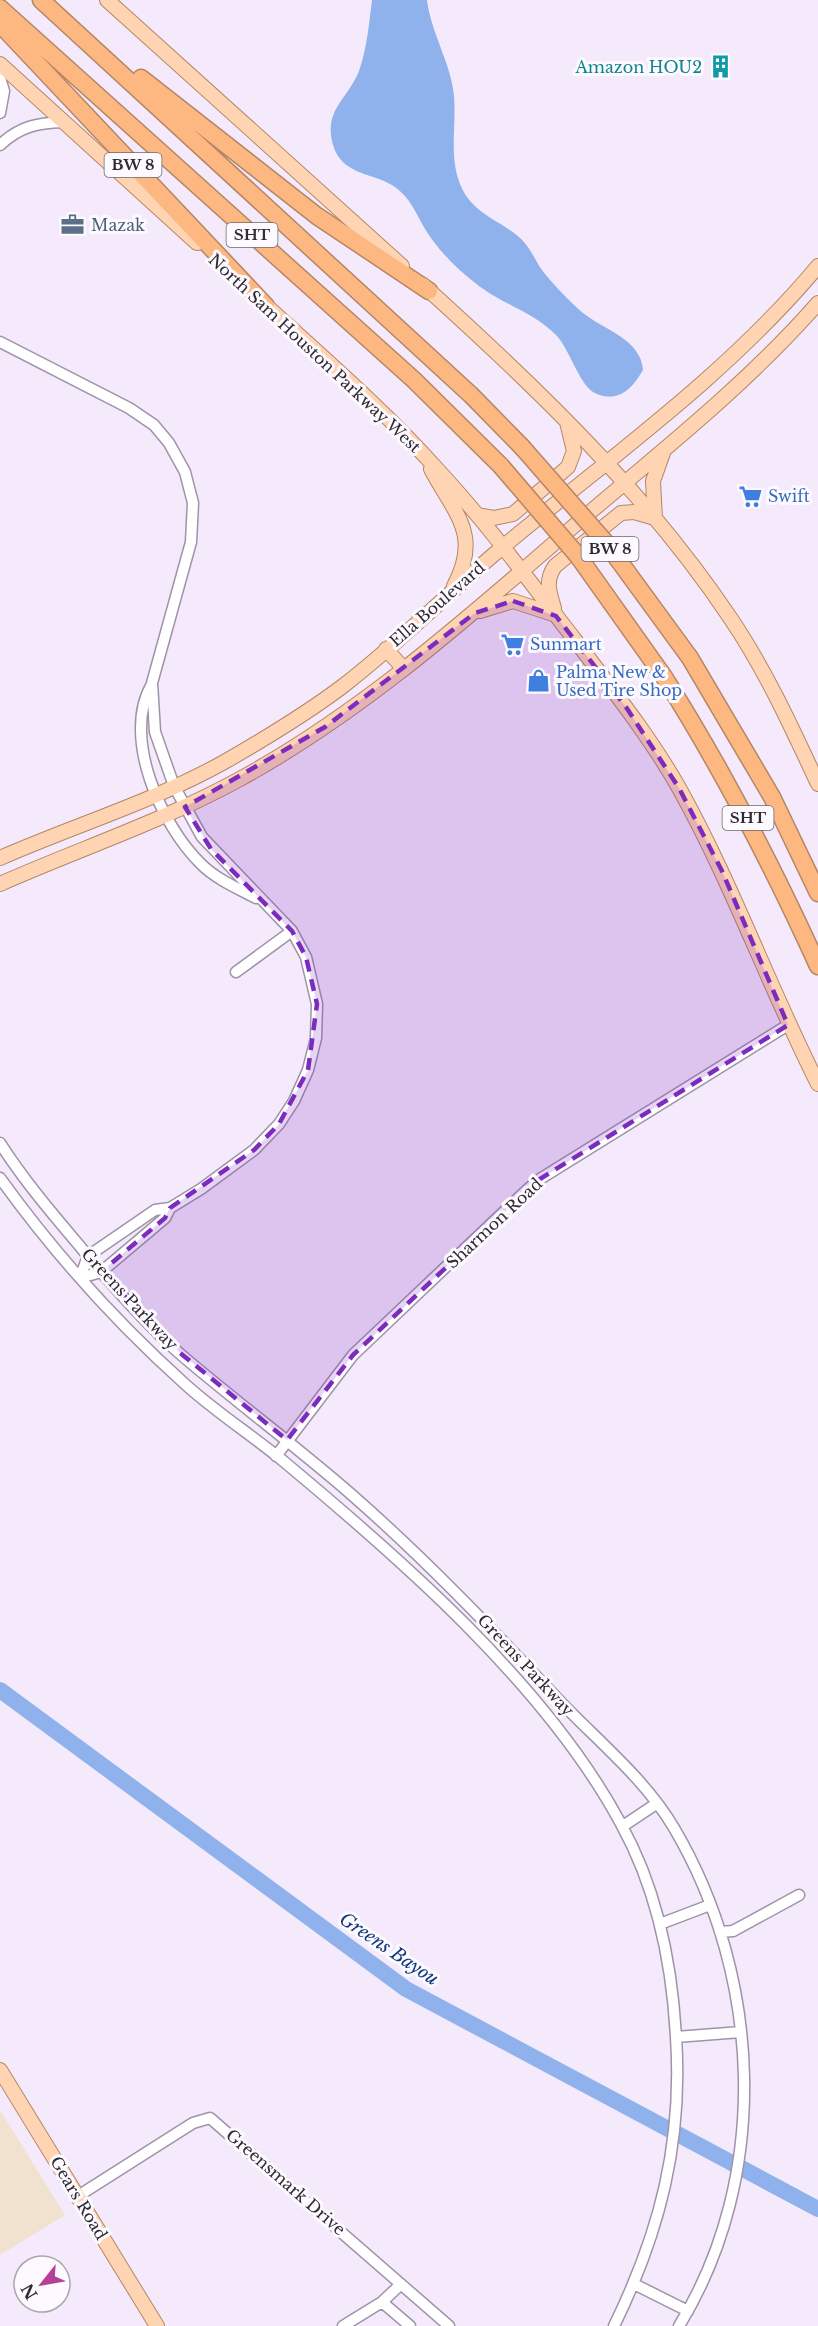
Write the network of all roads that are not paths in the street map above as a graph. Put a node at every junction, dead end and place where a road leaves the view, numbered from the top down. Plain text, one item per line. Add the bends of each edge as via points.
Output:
1 (42, 0) edge
2 (107, 0) edge
3 (0, 8) edge
4 (0, 24) edge
5 (0, 64) edge
6 (0, 78) edge
7 (0, 112) edge
8 (63, 122) junction
9 (0, 145) edge
10 (818, 266) edge
11 (429, 291) junction
12 (818, 303) edge
13 (266, 306) junction
14 (0, 342) edge
15 (567, 419) junction
16 (664, 450) junction
17 (421, 452) junction
18 (608, 461) junction
19 (626, 482) junction
20 (477, 515) junction
21 (655, 518) junction
22 (503, 546) junction
23 (522, 571) junction
24 (451, 592) junction
25 (556, 616) junction
26 (458, 625) junction
27 (386, 649) junction
28 (404, 669) junction
29 (152, 683) junction
30 (314, 708) junction
31 (325, 727) junction
32 (818, 784) edge
33 (174, 786) junction
34 (156, 794) junction
35 (185, 807) junction
36 (165, 815) junction
37 (25, 847) junction
38 (0, 858) edge
39 (35, 868) junction
40 (0, 884) edge
41 (818, 893) edge
42 (261, 900) junction
43 (292, 930) junction
44 (818, 966) edge
45 (236, 972) dead end
46 (788, 1025) junction
47 (818, 1084) edge
48 (0, 1143) edge
49 (0, 1178) edge
50 (170, 1208) junction
51 (88, 1256) junction
52 (101, 1272) junction
53 (80, 1278) junction
54 (179, 1352) junction
55 (167, 1367) junction
56 (287, 1440) junction
57 (276, 1456) junction
58 (656, 1804) junction
59 (623, 1826) junction
60 (799, 1895) dead end
61 (710, 1905) junction
62 (660, 1924) junction
63 (720, 1932) junction
64 (741, 2032) junction
65 (676, 2037) junction
66 (0, 2070) edge
67 (78, 2196) junction
68 (401, 2284) junction
69 (634, 2284) junction
70 (382, 2302) junction
71 (688, 2311) junction
72 (157, 2326) edge
73 (344, 2326) edge
74 (410, 2326) edge
75 (449, 2326) edge
76 (614, 2326) edge
77 (679, 2326) edge

1 - 11 highway via 317,216
1 - 41 highway, BW 8, bridge via 463,387 606,543 690,658 772,797
2 - 11 main road
3 - 44 highway, SHT, bridge via 414,380 501,466 578,556 664,677 741,806
4 - 13 highway, BW 8
5 - 8 main road, North Sam Houston Parkway West
6 - 7 street via 4,91
8 - 9 street via 31,124
8 - 13 main road, North Sam Houston Parkway West
10 - 18 main road, Ella Boulevard via 740,350
11 - 15 main road
12 - 16 main road, Ella Boulevard via 756,368
13 - 17 main road, North Sam Houston Parkway West / BW 8
14 - 29 street via 129,408 154,425 185,472 194,503 191,542
15 - 18 main road
15 - 20 main road via 574,451 568,467 513,514 494,518
16 - 19 main road, Ella Boulevard
16 - 21 main road via 653,481
17 - 20 main road, North Sam Houston Parkway West / BW 8
17 - 24 main road via 460,516 465,535 465,561
18 - 19 main road
18 - 22 main road, Ella Boulevard
19 - 21 main road
19 - 23 main road, Ella Boulevard
20 - 22 main road, North Sam Houston Parkway West / BW 8
21 - 25 main road via 621,513 555,566 548,575 548,589
21 - 32 main road via 732,621 775,693
22 - 23 main road, North Sam Houston Parkway West / BW 8
22 - 24 main road, Ella Boulevard
23 - 25 main road, North Sam Houston Parkway West / BW 8
23 - 26 main road, Ella Boulevard
24 - 27 main road, Ella Boulevard
25 - 26 main road via 513,601 486,609
25 - 46 main road, North Sam Houston Parkway West / BW 8 via 633,717 679,788 722,871
26 - 28 main road, Ella Boulevard
27 - 28 main road
27 - 30 main road, Ella Boulevard
28 - 31 main road, Ella Boulevard
29 - 33 street via 155,732
29 - 34 street via 145,696 141,730 147,770
30 - 31 main road
30 - 33 main road, Ella Boulevard via 222,763
31 - 35 main road, Ella Boulevard
33 - 34 main road, Ella Boulevard
33 - 35 street
34 - 36 street
34 - 37 main road, Ella Boulevard
35 - 36 main road, Ella Boulevard
35 - 42 street via 207,843
36 - 39 main road, Ella Boulevard
36 - 42 street via 202,865
37 - 38 main road, Ella Boulevard
37 - 39 main road
39 - 40 main road, Ella Boulevard
42 - 43 street
43 - 45 street
43 - 50 street via 306,957 317,1004 316,1038 308,1070 279,1124 254,1149
46 - 47 main road, North Sam Houston Parkway West / BW 8
46 - 56 street, Sharmon Road via 540,1179 353,1355
48 - 51 street, Greens Parkway
49 - 53 street, Greens Parkway
50 - 51 street via 154,1210
50 - 52 street via 165,1218
51 - 52 street, Greens Parkway
51 - 53 street
52 - 53 street
52 - 54 street, Greens Parkway
53 - 55 street, Greens Parkway
54 - 55 street
54 - 56 street, Greens Parkway
55 - 57 street, Greens Parkway
56 - 57 street, Sharmon Road
56 - 58 street, Greens Parkway via 410,1547 470,1606 633,1775
57 - 59 street, Greens Parkway via 398,1560 513,1677 567,1741
58 - 59 street
58 - 61 street, Greens Parkway via 700,1876
59 - 62 street, Greens Parkway
60 - 63 street via 733,1931
61 - 62 street
61 - 63 street, Greens Parkway
62 - 65 street, Greens Parkway via 671,1976
63 - 64 street, Greens Parkway
64 - 65 street
64 - 71 street, Greens Parkway via 741,2152 729,2212
65 - 69 street, Greens Parkway via 678,2088 669,2168 655,2230
66 - 67 main road, Gears Road
67 - 68 street, Greensmark Drive via 193,2123 210,2118
67 - 72 main road, Gears Road
68 - 70 street
68 - 75 street, Greensmark Drive
69 - 71 street
69 - 76 street, Greens Parkway
70 - 73 street
70 - 74 street
71 - 77 street, Greens Parkway

